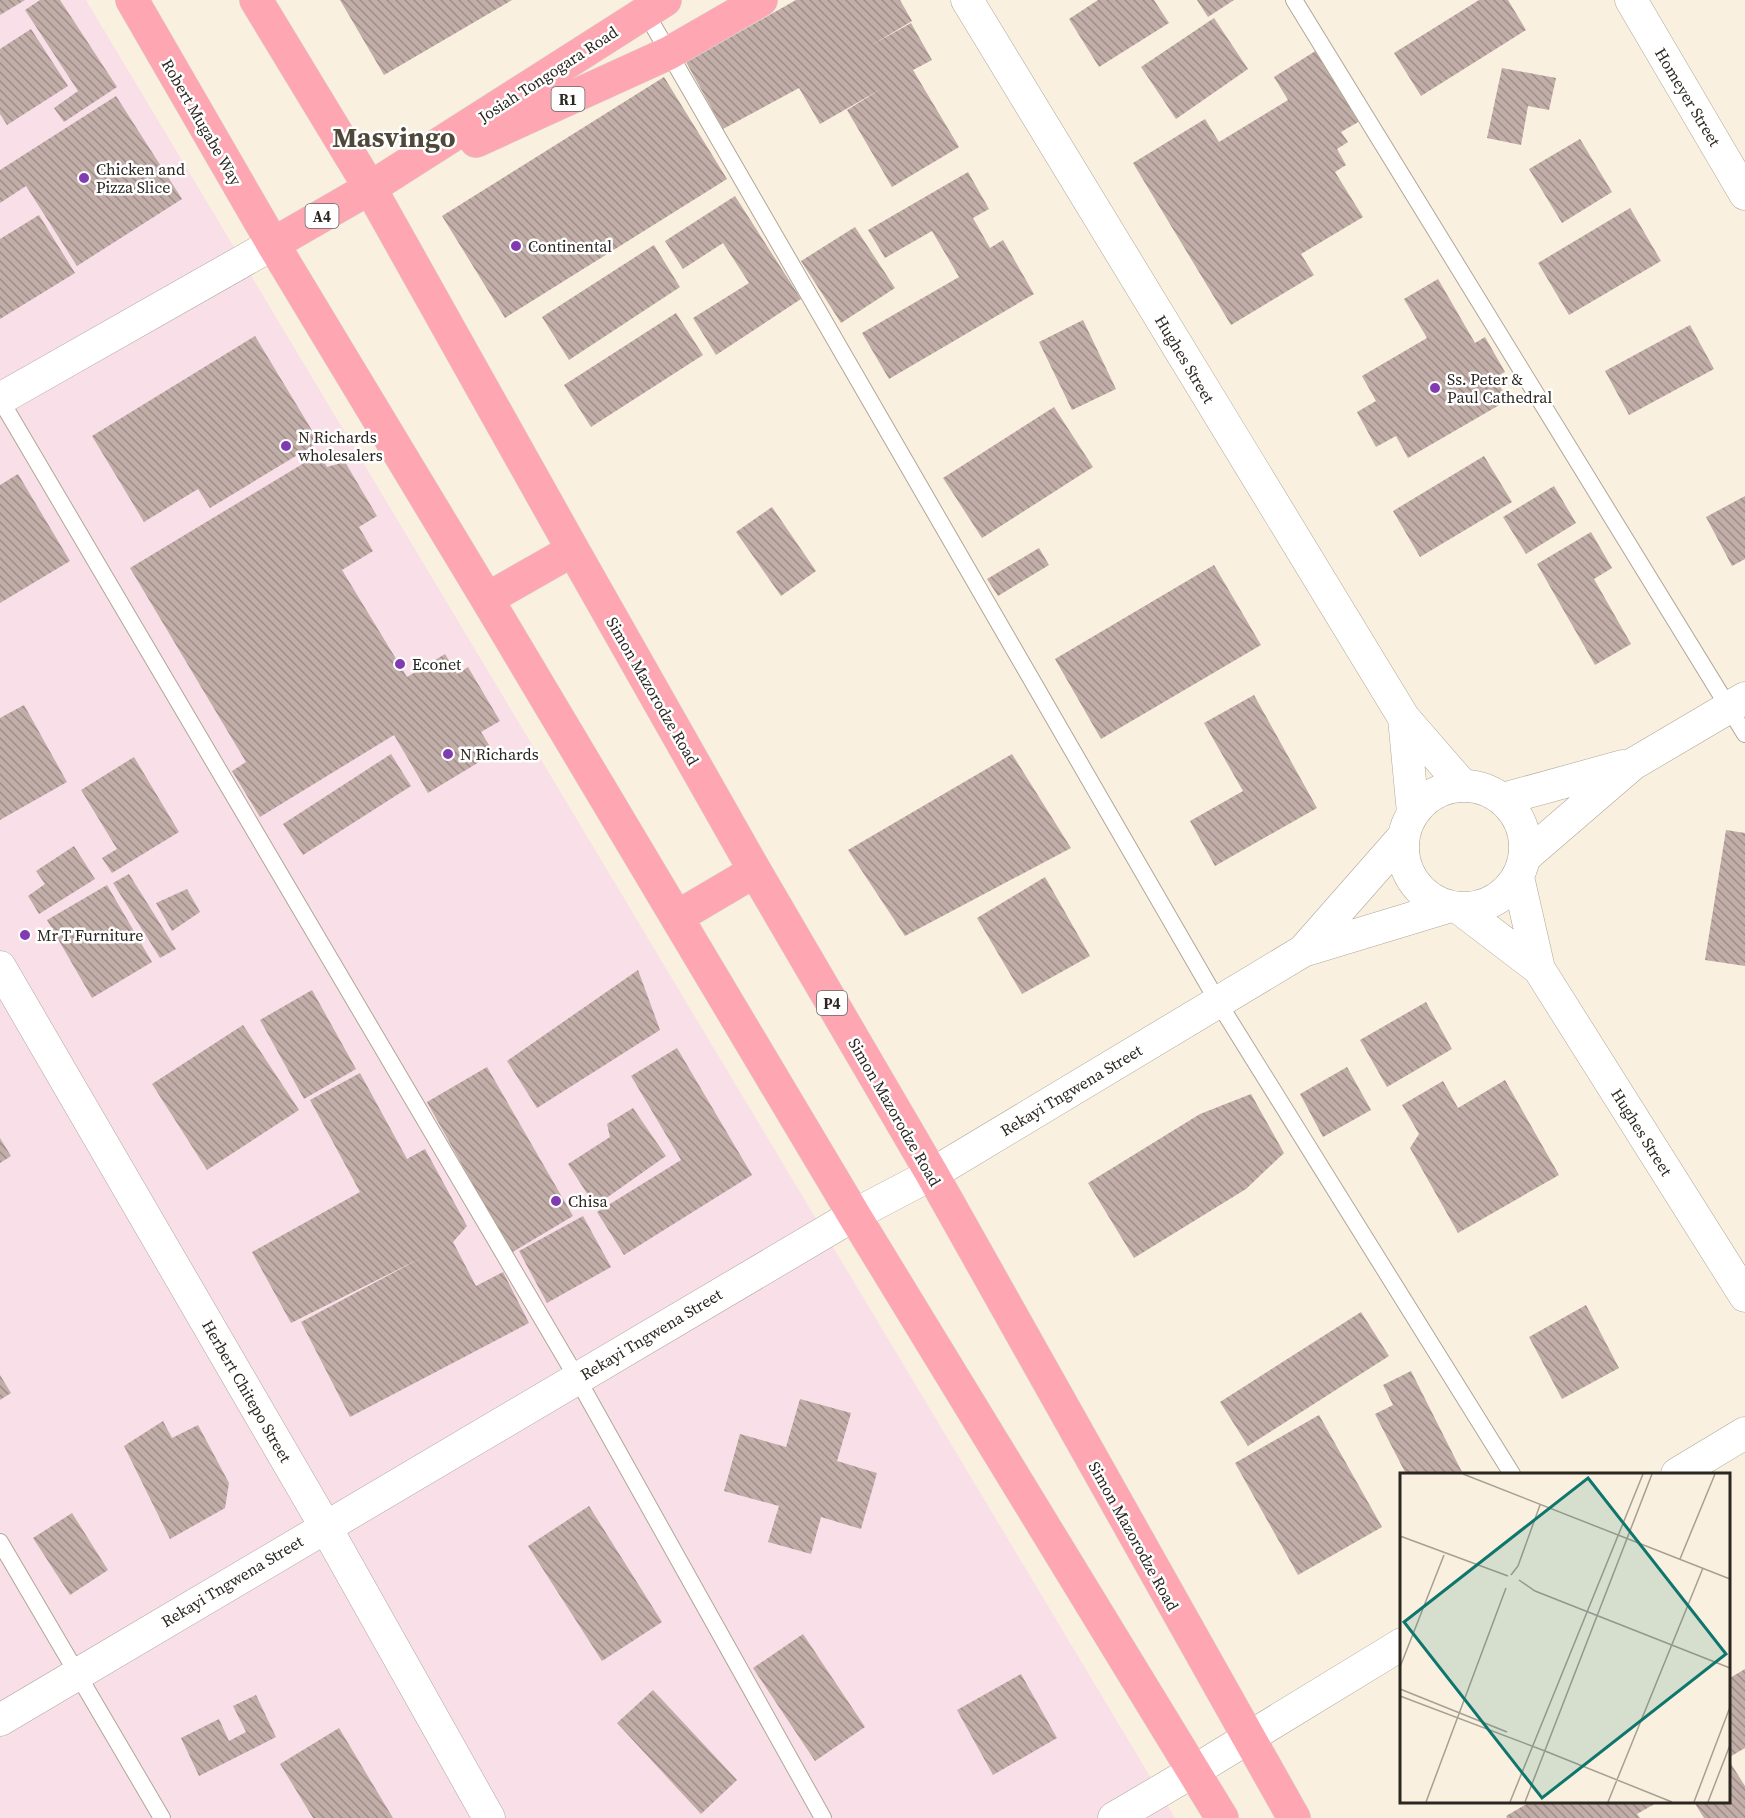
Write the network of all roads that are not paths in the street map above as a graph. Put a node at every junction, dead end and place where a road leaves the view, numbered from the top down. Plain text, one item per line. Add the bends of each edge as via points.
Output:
1 (132, 0) edge
2 (256, 0) edge
3 (761, 0) edge
4 (967, 0) edge
5 (1294, 0) edge
6 (1631, 0) edge
7 (649, 4) edge
8 (669, 53) junction
9 (370, 188) junction
10 (1745, 194) edge
11 (273, 244) junction
12 (0, 399) edge
13 (573, 550) junction
14 (487, 599) junction
15 (1737, 702) edge
16 (1404, 718) junction
17 (1745, 734) edge
18 (1633, 764) junction
19 (1463, 786) junction
20 (1503, 799) junction
21 (1408, 825) junction
22 (1522, 867) junction
23 (755, 871) junction
24 (1453, 908) junction
25 (677, 917) junction
26 (1303, 951) junction
27 (0, 967) edge
28 (1539, 969) junction
29 (1218, 1002) junction
30 (932, 1174) junction
31 (854, 1215) junction
32 (1745, 1296) edge
33 (577, 1378) junction
34 (1745, 1433) edge
35 (1511, 1473) edge
36 (1679, 1473) edge
37 (325, 1526) junction
38 (0, 1542) edge
39 (1400, 1645) edge
40 (77, 1674) junction
41 (0, 1720) edge
42 (1247, 1738) junction
43 (1194, 1771) junction
44 (162, 1818) edge
45 (489, 1818) edge
46 (823, 1818) edge
47 (1114, 1818) edge
48 (1222, 1818) edge
49 (1294, 1818) edge

1 - 11 highway, Robert Mugabe Way
2 - 9 highway
3 - 8 highway, Josiah Tongogara Road / R1
4 - 16 street, Hughes Street
5 - 15 lane
6 - 10 street, Homeyer Street
7 - 8 lane
7 - 9 highway, Josiah Tongogara Road / R1
8 - 9 highway, Josiah Tongogara Road / R1
8 - 29 lane
9 - 11 highway, Josiah Tongogara Road / A4
9 - 13 highway, Simon Mazorodze Road / P4
11 - 12 street
11 - 14 highway
12 - 33 lane
13 - 14 highway
13 - 23 highway, Simon Mazorodze Road / P4
14 - 25 highway
15 - 17 lane
15 - 18 street
16 - 19 street, Hughes Street
16 - 21 street
18 - 20 street
18 - 22 street
19 - 20 street via 1485,789
19 - 21 street via 1442,789 1426,799
20 - 22 street via 1517,815 1525,836
21 - 24 street via 1402,850 1416,886 1430,899
21 - 26 street
22 - 24 street via 1505,894 1486,905
22 - 28 street
23 - 25 highway
23 - 30 highway, Simon Mazorodze Road / P4
24 - 26 street
24 - 28 street
25 - 31 highway
26 - 29 street, Rekayi Tngwena Street
27 - 37 street, Herbert Chitepo Street
28 - 32 street, Hughes Street
29 - 30 street, Rekayi Tngwena Street
29 - 35 lane
30 - 31 street, Rekayi Tngwena Street
30 - 42 highway, Simon Mazorodze Road / P4
31 - 33 street, Rekayi Tngwena Street
31 - 43 highway
33 - 37 street, Rekayi Tngwena Street
33 - 46 lane
34 - 36 street
37 - 40 street, Rekayi Tngwena Street
37 - 45 street, Herbert Chitepo Street
38 - 40 lane
39 - 42 street
40 - 41 street, Rekayi Tngwena Street
40 - 44 lane
42 - 43 street
42 - 49 highway, Simon Mazorodze Road / P4
43 - 47 street
43 - 48 highway

